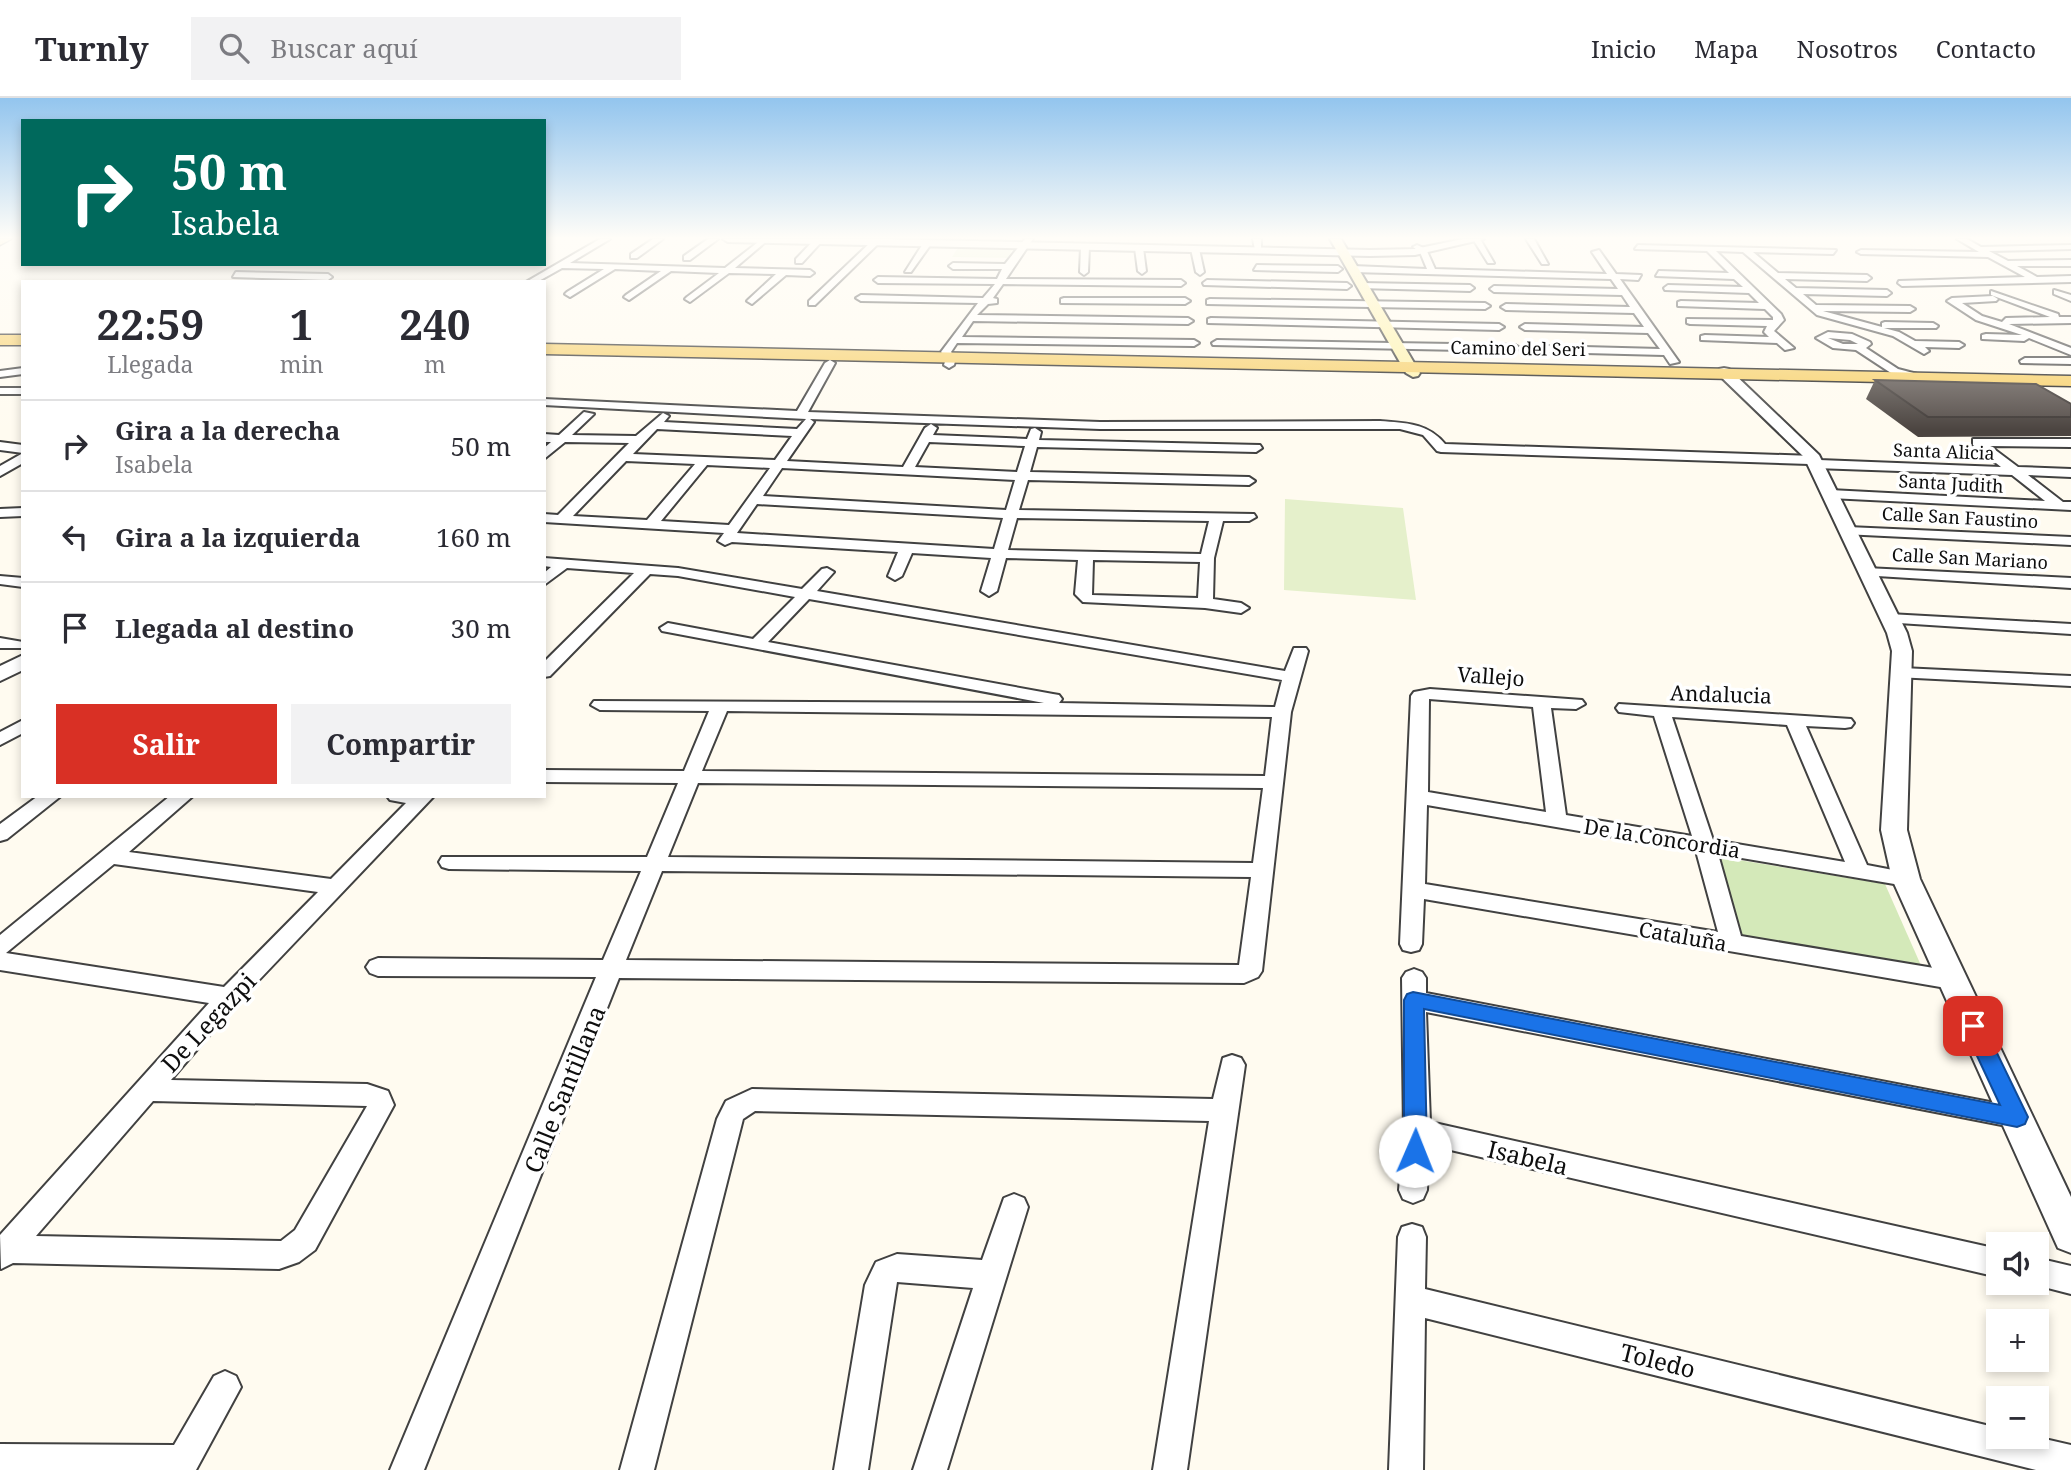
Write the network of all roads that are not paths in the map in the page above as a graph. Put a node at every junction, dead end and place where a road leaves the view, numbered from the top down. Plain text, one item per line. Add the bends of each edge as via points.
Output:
1 (988, 303) edge
2 (1065, 303) edge
3 (1285, 303) edge
4 (1631, 303) edge
5 (1764, 303) edge
6 (1809, 303) edge
7 (1956, 303) edge
8 (2014, 303) edge
9 (1357, 304) junction
10 (1373, 304) junction
11 (1681, 304) dead end
12 (1485, 306) dead end
13 (1767, 306) junction
14 (1506, 307) dead end
15 (1813, 307) junction
16 (1910, 309) dead end
17 (1636, 310) junction
18 (976, 319) junction
19 (1063, 320) junction
20 (1690, 320) dead end
21 (1188, 321) dead end
22 (1211, 321) dead end
23 (1987, 321) junction
24 (2069, 322) edge
25 (1777, 323) junction
26 (1367, 324) junction
27 (1385, 324) junction
28 (2004, 325) junction
29 (1933, 326) dead end
30 (1499, 327) dead end
31 (1525, 327) dead end
32 (1865, 327) junction
33 (1651, 330) junction
34 (1986, 337) dead end
35 (1705, 338) dead end
36 (2038, 338) junction
37 (0, 340) edge
38 (21, 340) edge
39 (962, 340) junction
40 (1777, 340) junction
41 (1062, 342) junction
42 (1194, 342) dead end
43 (1853, 342) junction
44 (1217, 343) dead end
45 (1912, 344) junction
46 (1959, 345) dead end
47 (1379, 346) junction
48 (1398, 346) junction
49 (0, 348) edge
50 (21, 348) edge
51 (1515, 348) dead end
52 (1789, 348) dead end
53 (546, 349) edge
54 (1546, 349) dead end
55 (1924, 351) dead end
56 (1667, 352) junction
57 (2071, 352) edge
58 (546, 358) edge
59 (1111, 360) junction
60 (950, 361) junction
61 (2025, 361) dead end
62 (2071, 361) edge
63 (1674, 362) dead end
64 (830, 363) junction
65 (1093, 367) junction
66 (1401, 369) junction
67 (21, 371) edge
68 (0, 374) edge
69 (1728, 375) junction
70 (1863, 375) junction
71 (1924, 377) junction
72 (2071, 380) edge
73 (2071, 388) edge
74 (0, 391) edge
75 (21, 391) edge
76 (546, 402) edge
77 (588, 414) dead end
78 (803, 423) junction
79 (1034, 437) junction
80 (546, 439) edge
81 (561, 439) junction
82 (637, 442) junction
83 (2071, 443) edge
84 (0, 446) edge
85 (1255, 448) dead end
86 (21, 449) edge
87 (546, 453) edge
88 (622, 457) junction
89 (21, 458) edge
90 (704, 461) junction
91 (1814, 462) junction
92 (1220, 464) junction
93 (780, 465) junction
94 (907, 470) junction
95 (2012, 471) junction
96 (0, 472) edge
97 (2071, 473) edge
98 (1022, 476) junction
99 (1249, 481) dead end
100 (1830, 494) junction
101 (756, 500) junction
102 (2067, 508) edge
103 (21, 512) edge
104 (0, 513) edge
105 (1011, 514) junction
106 (1217, 516) junction
107 (1249, 517) dead end
108 (546, 518) edge
109 (562, 519) junction
110 (651, 524) junction
111 (1848, 531) junction
112 (727, 538) junction
113 (2071, 541) edge
114 (907, 548) junction
115 (1000, 554) junction
116 (1086, 556) junction
117 (1207, 558) junction
118 (546, 562) edge
119 (564, 563) junction
120 (646, 570) junction
121 (827, 572) dead end
122 (1866, 572) junction
123 (895, 576) dead end
124 (546, 579) edge
125 (0, 580) edge
126 (21, 583) edge
127 (2071, 583) edge
128 (989, 591) dead end
129 (807, 593) junction
130 (1205, 603) junction
131 (1241, 608) dead end
132 (1889, 619) junction
133 (668, 628) dead end
134 (2071, 629) edge
135 (757, 644) junction
136 (13, 649) edge
137 (1300, 651) dead end
138 (546, 671) edge
139 (1902, 673) junction
140 (0, 675) edge
141 (1292, 677) junction
142 (2071, 681) edge
143 (1541, 702) junction
144 (1576, 704) dead end
145 (600, 705) dead end
146 (720, 707) junction
147 (1069, 708) junction
148 (1625, 708) dead end
149 (1661, 711) junction
150 (1282, 712) junction
151 (1794, 720) junction
152 (1845, 723) dead end
153 (21, 726) edge
154 (0, 740) edge
155 (546, 776) edge
156 (690, 778) junction
157 (1274, 782) junction
158 (1418, 797) junction
159 (48, 798) edge
160 (181, 798) edge
161 (413, 798) edge
162 (1557, 821) junction
163 (0, 834) edge
164 (1705, 845) junction
165 (109, 856) junction
166 (449, 862) dead end
167 (653, 865) junction
168 (1264, 870) junction
169 (1859, 870) junction
170 (1906, 878) junction
171 (336, 887) junction
172 (1415, 890) junction
173 (1411, 944) dead end
174 (1732, 944) junction
175 (0, 947) edge
176 (0, 961) edge
177 (378, 967) dead end
178 (614, 967) junction
179 (1952, 980) junction
180 (229, 997) junction
181 (1232, 1065) dead end
182 (145, 1090) junction
183 (1224, 1110) junction
184 (2017, 1117) junction
185 (1417, 1131) junction
186 (1413, 1190) dead end
187 (1014, 1207) dead end
188 (2071, 1236) edge
189 (1412, 1237) dead end
190 (3, 1253) edge
191 (1986, 1260) edge
192 (992, 1275) junction
193 (2049, 1275) edge
194 (2071, 1280) edge
195 (1410, 1300) junction
196 (225, 1387) dead end
197 (0, 1461) edge
198 (2071, 1462) edge
199 (180, 1466) edge
200 (407, 1470) edge
201 (637, 1470) edge
202 (850, 1470) edge
203 (930, 1470) edge
204 (1170, 1470) edge
205 (1406, 1470) edge

1 - 18 street
2 - 19 street
3 - 9 street
4 - 17 street
5 - 13 street
6 - 15 street
7 - 23 street
8 - 24 street
9 - 10 street
9 - 26 main road
10 - 12 street
10 - 27 main road
11 - 13 street
13 - 25 street via 1779,318
14 - 17 street
15 - 16 street
15 - 32 street
17 - 33 street
18 - 19 street
18 - 39 street
19 - 21 street
19 - 41 street
20 - 25 street
22 - 26 street
23 - 24 street
23 - 28 street
24 - 28 street
25 - 40 street via 1769,329
26 - 27 street
26 - 47 main road
27 - 30 street
27 - 48 main road
28 - 36 street
29 - 32 street
31 - 33 street
32 - 43 street via 1867,337
32 - 45 street via 1896,334
33 - 56 street
34 - 36 street
35 - 40 street
36 - 57 street
37 - 38 main road
39 - 41 street
39 - 60 street via 946,352
40 - 52 street
41 - 42 street
43 - 70 street via 1877,370
43 - 71 street via 1895,371
44 - 47 street
45 - 46 street
45 - 55 street
47 - 48 street
47 - 66 main road
48 - 51 street
48 - 66 main road
49 - 50 main road
53 - 60 main road, Camino del Seri
54 - 56 street
56 - 63 street
58 - 64 main road, Camino del Seri
59 - 60 main road, Camino del Seri
59 - 65 main road
59 - 66 main road, Camino del Seri
60 - 64 main road, Camino del Seri
60 - 65 main road, Camino del Seri
61 - 62 street
64 - 78 street
65 - 66 main road, Camino del Seri
66 - 69 main road, Camino del Seri
67 - 68 street
69 - 70 main road, Camino del Seri
69 - 73 main road, Camino del Seri
69 - 91 street
70 - 71 main road, Camino del Seri
71 - 72 main road, Camino del Seri
74 - 75 street
76 - 78 street
77 - 81 street
78 - 82 street via 659,420
78 - 91 street, Santa Alicia via 1398,426 1424,431 1441,448
78 - 93 street
79 - 92 street
79 - 94 street via 929,433
79 - 98 street
80 - 81 street
81 - 82 street
81 - 87 street
82 - 88 street
83 - 95 street via 1977,442
84 - 86 street
85 - 92 street
88 - 90 street
88 - 109 street
89 - 96 street
90 - 93 street
90 - 110 street
91 - 95 street, Santa Alicia
91 - 100 street
92 - 98 street
92 - 99 street
93 - 94 street
93 - 101 street
94 - 98 street
95 - 97 street, Santa Alicia
95 - 102 street
98 - 105 street
100 - 102 street, Santa Judith
100 - 111 street
101 - 105 street
101 - 112 street
103 - 104 street
105 - 106 street
105 - 115 street
106 - 107 street
106 - 117 street
108 - 109 street
109 - 110 street
110 - 112 street
111 - 113 street, Calle San Faustino
111 - 122 street
112 - 114 street
114 - 115 street
114 - 123 street
115 - 116 street
115 - 128 street
116 - 117 street
116 - 130 street via 1083,594 1088,599
117 - 130 street
118 - 119 street
119 - 120 street
119 - 124 street
120 - 129 street
120 - 138 street
121 - 129 street
122 - 127 street, Calle San Mariano
122 - 132 street
125 - 126 street
129 - 135 street
129 - 141 street
130 - 131 street
132 - 134 street
132 - 139 street via 1902,651
133 - 135 street
135 - 147 street via 1052,698
136 - 140 street
137 - 141 street
139 - 142 street
139 - 170 street via 1894,830
141 - 150 street
143 - 144 street
143 - 158 street, Vallejo via 1420,696
143 - 162 street, Vallejo
145 - 146 street
146 - 147 street
146 - 156 street, Calle Santillana
147 - 150 street
148 - 149 street
149 - 151 street, Andalucia
149 - 164 street, Andalucia
150 - 157 street
151 - 152 street
151 - 169 street, Andalucia
153 - 154 street
155 - 156 street
156 - 157 street
156 - 167 street, Calle Santillana
157 - 168 street
158 - 162 street, De la Concordia
158 - 172 street
159 - 163 street
160 - 165 street
161 - 171 street, De Legazpi
162 - 164 street, De la Concordia
164 - 169 street, De la Concordia
164 - 174 street, Andalucia
165 - 171 street
165 - 175 street
166 - 167 street
167 - 168 street
167 - 178 street, Calle Santillana
168 - 178 street via 1247,974
169 - 170 street, De la Concordia
170 - 179 street
171 - 180 street, De Legazpi
172 - 173 street
172 - 174 street, Cataluña
174 - 179 street, Cataluña
176 - 180 street
177 - 178 street
178 - 200 street, Calle Santillana
179 - 184 street
180 - 182 street, De Legazpi
181 - 183 street
182 - 190 street, De Legazpi
182 - 190 street via 367,1094 381,1105 305,1240 289,1252
183 - 201 street via 743,1102 730,1119
183 - 204 street
184 - 185 street via 1414,989
184 - 188 street
185 - 186 street
185 - 191 street, Isabela
187 - 192 street
189 - 195 street
192 - 202 street via 897,1268 886,1272 880,1284
192 - 203 street
193 - 194 street
195 - 198 street, Toledo
195 - 205 street
196 - 199 street
197 - 199 street

